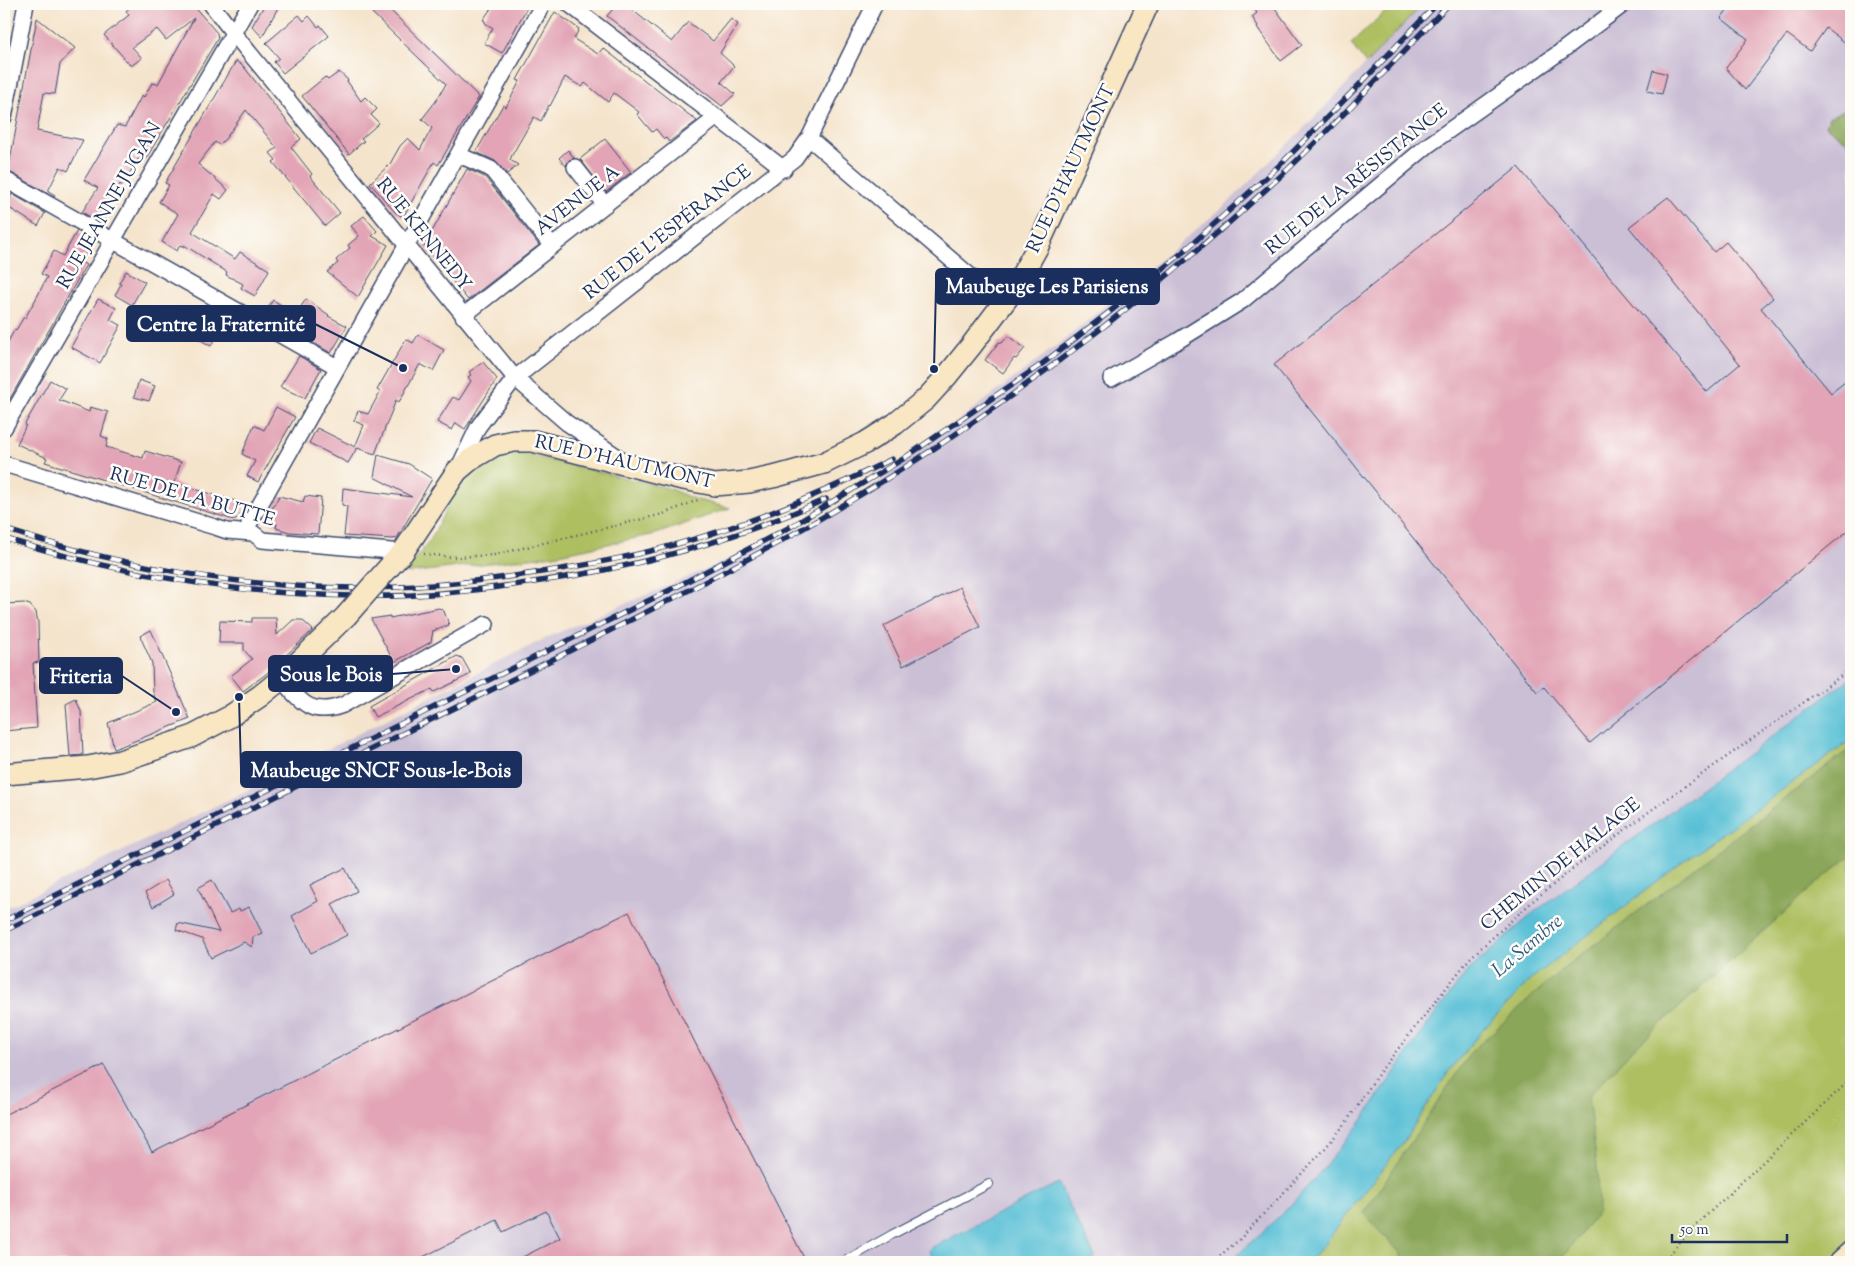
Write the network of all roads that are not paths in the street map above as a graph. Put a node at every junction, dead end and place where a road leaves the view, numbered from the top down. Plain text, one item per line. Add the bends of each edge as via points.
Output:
1 (26, 4) edge
2 (211, 4) edge
3 (250, 4) edge
4 (543, 4) edge
5 (570, 4) edge
6 (875, 4) edge
7 (1148, 4) edge
8 (1624, 4) edge
9 (234, 34) junction
10 (4, 117) edge
11 (717, 117) junction
12 (809, 138) junction
13 (459, 155) junction
14 (575, 167) dead end
15 (784, 169) junction
16 (4, 179) edge
17 (605, 205) junction
18 (113, 242) junction
19 (407, 246) junction
20 (552, 246) junction
21 (1003, 304) junction
22 (463, 316) junction
23 (337, 367) junction
24 (515, 378) junction
25 (1110, 379) dead end
26 (4, 428) edge
27 (4, 464) edge
28 (630, 466) junction
29 (457, 471) junction
30 (247, 532) junction
31 (397, 559) junction
32 (486, 624) dead end
33 (281, 679) junction
34 (4, 774) edge
35 (989, 1184) dead end
36 (1851, 1252) edge
37 (843, 1262) edge
38 (1840, 1262) edge

1 - 10 street
2 - 9 street, RUE KENNEDY
3 - 9 street, RUE JEANNE JUGAN
4 - 13 street
5 - 11 street
6 - 12 street, RUE DE L'ESPÉRANCE
7 - 21 street, RUE D'HAUTMONT via 1038,246
8 - 25 street, RUE DE LA RÉSISTANCE via 1427,146 1242,301
9 - 18 street, RUE JEANNE JUGAN
9 - 19 street, RUE KENNEDY
11 - 15 street
11 - 17 street, AVENUE A
12 - 15 street, RUE DE L'ESPÉRANCE
12 - 21 street
13 - 19 street
13 - 20 street via 491,169
14 - 17 street
15 - 24 street, RUE DE L'ESPÉRANCE
16 - 18 street
17 - 20 street, AVENUE A
18 - 23 street
18 - 26 street, RUE JEANNE JUGAN
19 - 22 street, RUE KENNEDY
19 - 23 street
20 - 22 street, AVENUE A
21 - 28 street, RUE D'HAUTMONT via 946,377 910,412 847,453 810,467 749,482 715,485
22 - 24 street, RUE KENNEDY
23 - 30 street
24 - 28 street, RUE KENNEDY via 567,423
24 - 29 street, RUE DE L'ESPÉRANCE via 478,427
27 - 30 street, RUE DE LA BUTTE via 214,528
28 - 29 street, RUE D'HAUTMONT via 533,441 514,441 483,451
29 - 31 street, RUE D'HAUTMONT
30 - 31 street, RUE DE LA BUTTE via 268,541
31 - 33 street, RUE D'HAUTMONT, bridge via 346,616
32 - 33 street via 331,709 312,709
33 - 34 street, RUE D'HAUTMONT via 229,717 191,737 160,748 88,767
35 - 37 lane
36 - 38 street

